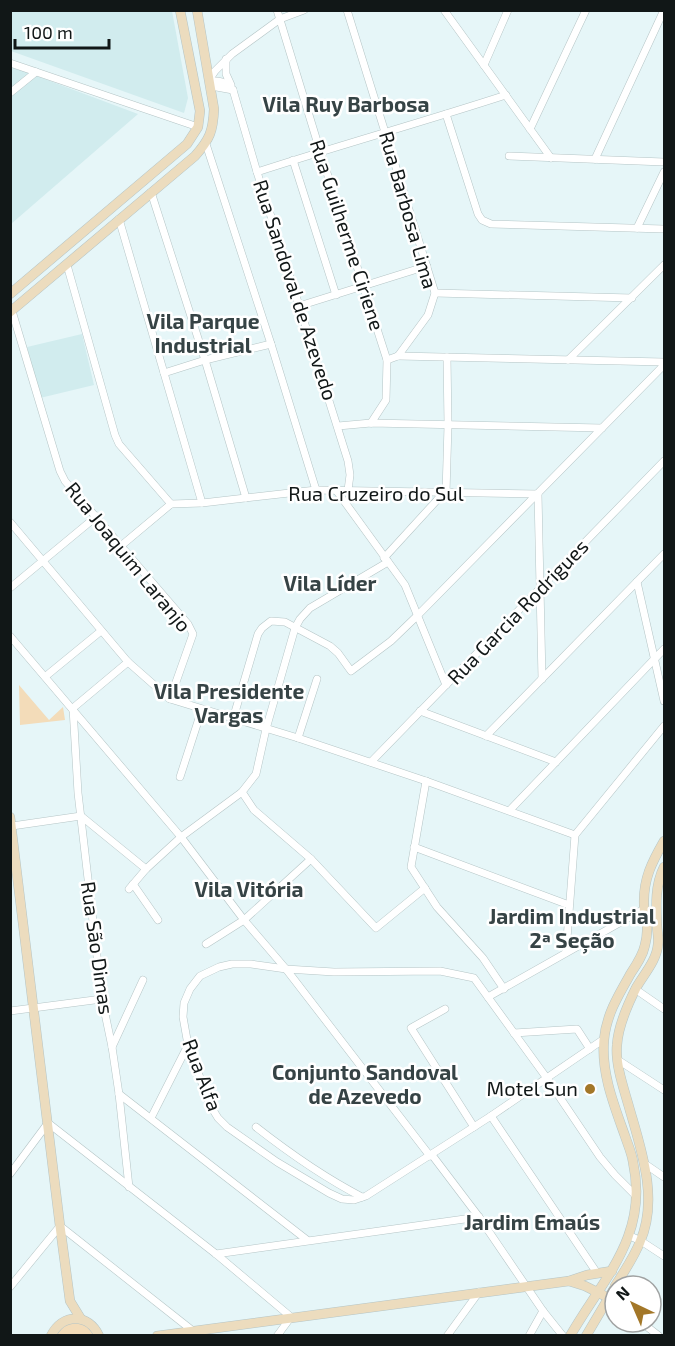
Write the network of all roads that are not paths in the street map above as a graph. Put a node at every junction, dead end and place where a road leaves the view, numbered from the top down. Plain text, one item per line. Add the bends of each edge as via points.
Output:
1 (180, 10) edge
2 (197, 10) edge
3 (277, 10) edge
4 (304, 10) edge
5 (347, 10) edge
6 (444, 10) edge
7 (508, 10) edge
8 (585, 10) edge
9 (664, 10) edge
10 (280, 19) junction
11 (226, 59) junction
12 (10, 63) edge
13 (484, 65) junction
14 (36, 72) junction
15 (194, 80) junction
16 (210, 82) junction
17 (233, 90) junction
18 (10, 93) edge
19 (506, 95) junction
20 (446, 114) junction
21 (198, 127) junction
22 (530, 129) junction
23 (385, 132) junction
24 (193, 137) junction
25 (206, 144) junction
26 (320, 151) junction
27 (509, 156) dead end
28 (551, 158) junction
29 (595, 159) junction
30 (293, 160) junction
31 (664, 162) edge
32 (257, 172) junction
33 (664, 172) edge
34 (151, 192) junction
35 (119, 219) junction
36 (637, 228) junction
37 (664, 229) edge
38 (67, 265) junction
39 (664, 265) edge
40 (427, 266) junction
41 (363, 286) junction
42 (435, 293) junction
43 (10, 294) edge
44 (336, 295) junction
45 (632, 298) junction
46 (299, 306) junction
47 (11, 311) edge
48 (271, 344) junction
49 (398, 356) junction
50 (447, 357) junction
51 (205, 360) junction
52 (387, 360) junction
53 (568, 360) junction
54 (664, 363) edge
55 (164, 373) junction
56 (371, 423) junction
57 (448, 425) junction
58 (338, 426) junction
59 (603, 428) junction
60 (664, 461) edge
61 (316, 490) junction
62 (336, 490) junction
63 (348, 490) junction
64 (443, 493) junction
65 (538, 494) junction
66 (246, 498) junction
67 (202, 503) junction
68 (171, 504) junction
69 (97, 516) junction
70 (10, 522) edge
71 (122, 546) junction
72 (664, 554) edge
73 (43, 560) junction
74 (386, 560) junction
75 (637, 582) junction
76 (10, 588) edge
77 (541, 589) junction
78 (418, 615) junction
79 (296, 628) junction
80 (101, 631) junction
81 (10, 636) edge
82 (664, 649) edge
83 (655, 658) junction
84 (128, 662) junction
85 (46, 676) junction
86 (317, 679) dead end
87 (542, 679) junction
88 (446, 685) junction
89 (170, 699) junction
90 (664, 701) edge
91 (73, 708) junction
92 (202, 709) junction
93 (420, 711) junction
94 (233, 719) junction
95 (664, 726) edge
96 (266, 729) junction
97 (486, 736) junction
98 (298, 738) junction
99 (371, 762) junction
100 (556, 762) junction
101 (180, 777) dead end
102 (426, 781) junction
103 (242, 792) junction
104 (510, 810) junction
105 (81, 816) junction
106 (11, 822) edge
107 (575, 835) junction
108 (181, 837) junction
109 (664, 841) edge
110 (414, 847) junction
111 (311, 859) junction
112 (664, 867) edge
113 (146, 869) junction
114 (425, 888) junction
115 (569, 905) junction
116 (644, 909) junction
117 (158, 920) dead end
118 (244, 920) junction
119 (661, 929) edge
120 (206, 944) dead end
121 (566, 952) junction
122 (286, 969) junction
123 (143, 980) dead end
124 (504, 989) junction
125 (635, 989) junction
126 (488, 997) junction
127 (102, 999) junction
128 (34, 1008) junction
129 (445, 1009) dead end
130 (664, 1009) edge
131 (10, 1011) edge
132 (514, 1033) junction
133 (604, 1039) junction
134 (188, 1045) junction
135 (112, 1047) junction
136 (590, 1049) junction
137 (618, 1060) junction
138 (546, 1077) junction
139 (664, 1090) edge
140 (119, 1094) junction
141 (491, 1116) junction
142 (151, 1118) junction
143 (48, 1124) junction
144 (256, 1127) dead end
145 (474, 1127) junction
146 (431, 1155) junction
147 (645, 1164) junction
148 (10, 1174) edge
149 (664, 1177) edge
150 (129, 1188) junction
151 (636, 1196) junction
152 (362, 1197) junction
153 (478, 1216) junction
154 (60, 1226) junction
155 (630, 1236) junction
156 (307, 1240) junction
157 (641, 1241) junction
158 (216, 1254) junction
159 (664, 1256) edge
160 (612, 1271) junction
161 (597, 1273) junction
162 (622, 1274) edge
163 (569, 1281) junction
164 (526, 1286) junction
165 (10, 1287) edge
166 (479, 1292) junction
167 (597, 1292) junction
168 (603, 1296) edge
169 (70, 1301) junction
170 (603, 1310) edge
171 (543, 1311) junction
172 (291, 1317) junction
173 (81, 1319) junction
174 (62, 1322) junction
175 (191, 1333) edge
176 (51, 1335) edge
177 (99, 1335) edge
178 (158, 1335) edge
179 (277, 1335) edge
180 (447, 1335) edge
181 (529, 1335) edge
182 (562, 1335) edge
183 (570, 1335) edge
184 (586, 1335) edge

1 - 15 street
2 - 16 street
3 - 10 street, Rua Guilherme Ciriene
4 - 10 street
5 - 23 street, Rua Barbosa Lima
6 - 13 street
7 - 13 street
8 - 22 street
9 - 29 street
10 - 11 street
10 - 26 street, Rua Guilherme Ciriene
11 - 16 street
11 - 17 street, Rua Sandoval de Azevedo via 226,74
12 - 14 street
13 - 19 street
14 - 18 street
14 - 21 street
15 - 16 street
15 - 21 street via 200,111
16 - 17 street
16 - 25 street via 213,125
17 - 32 street, Rua Sandoval de Azevedo
19 - 20 street
19 - 22 street
20 - 23 street
20 - 36 street via 482,220 491,224
21 - 24 street
22 - 28 street
23 - 26 street
23 - 40 street, Rua Barbosa Lima
24 - 25 street via 198,144
24 - 43 street
25 - 34 street
25 - 48 street
26 - 30 street
26 - 41 street, Rua Guilherme Ciriene
27 - 28 street
28 - 29 street
29 - 31 street
30 - 32 street
30 - 44 street
32 - 46 street, Rua Sandoval de Azevedo
33 - 36 street
34 - 35 street
34 - 51 street
35 - 38 street
35 - 55 street
36 - 37 street
38 - 47 street
38 - 68 street via 115,435
39 - 45 street
40 - 41 street
40 - 42 street, Rua Barbosa Lima
41 - 44 street
41 - 52 street, Rua Guilherme Ciriene
42 - 45 street
42 - 49 street, Rua Barbosa Lima via 428,315
44 - 46 street
45 - 53 street
46 - 58 street, Rua Sandoval de Azevedo
47 - 69 street, Rua Joaquim Laranjo via 60,471
48 - 51 street
48 - 61 street
49 - 50 street
49 - 52 street
50 - 53 street
50 - 57 street
51 - 55 street
51 - 66 street
52 - 56 street, Rua Guilherme Ciriene via 386,400
53 - 54 street
54 - 59 street
55 - 67 street
56 - 57 street
56 - 58 street
57 - 59 street
57 - 64 street
58 - 63 street, Rua Sandoval de Azevedo via 348,461
59 - 65 street
60 - 77 street, Rua Garcia Rodrigues
61 - 62 street, Rua Cruzeiro do Sul
61 - 66 street, Rua Cruzeiro do Sul
62 - 63 street, Rua Cruzeiro do Sul
62 - 74 street
63 - 64 street, Rua Cruzeiro do Sul
64 - 65 street, Rua Cruzeiro do Sul
64 - 74 street
65 - 77 street
65 - 78 street
66 - 67 street, Rua Cruzeiro do Sul
67 - 68 street, Rua Cruzeiro do Sul
68 - 71 street
69 - 71 street, Rua Joaquim Laranjo
69 - 73 street
70 - 73 street
71 - 89 street, Rua Joaquim Laranjo via 193,634
72 - 75 street
73 - 76 street
73 - 80 street
74 - 78 street via 405,585
74 - 79 street via 310,608
75 - 83 street
75 - 87 street
77 - 87 street
77 - 88 street, Rua Garcia Rodrigues
78 - 79 street via 351,671 330,646
78 - 88 street
79 - 94 street via 271,621 262,628
79 - 96 street
80 - 84 street
80 - 85 street
81 - 85 street
82 - 83 street
83 - 90 street
83 - 100 street
84 - 89 street
84 - 91 street
85 - 91 street
86 - 98 street
87 - 97 street
88 - 93 street, Rua Garcia Rodrigues
89 - 92 street
91 - 105 street, Rua São Dimas
91 - 108 street
92 - 94 street
92 - 101 street
93 - 97 street
93 - 99 street, Rua Garcia Rodrigues
94 - 96 street
95 - 107 street
96 - 98 street
96 - 103 street via 256,774
97 - 100 street
98 - 99 street
99 - 102 street
100 - 104 street
102 - 104 street
102 - 110 street
103 - 108 street
103 - 111 street via 254,810
104 - 107 street
105 - 106 street
105 - 113 street
105 - 127 street, Rua São Dimas
106 - 128 street
107 - 115 street
108 - 113 street
108 - 118 street
109 - 116 street via 648,870
110 - 114 street via 411,867
110 - 115 street
111 - 114 street via 375,927
111 - 118 street
112 - 119 street via 657,891
113 - 117 street via 131,886
114 - 124 street
115 - 121 street
116 - 121 street
116 - 133 street via 648,930 643,953 612,1008
118 - 120 street
118 - 122 street
119 - 125 street via 656,956
121 - 124 street
122 - 126 street, Rua Alfa via 440,971 474,978
122 - 134 street, Rua Alfa via 232,964 200,976 184,1003
122 - 146 street
123 - 135 street
124 - 126 street
125 - 130 street
125 - 137 street via 617,1045
126 - 132 street, Rua Alfa
127 - 128 street
127 - 135 street, Rua São Dimas
128 - 131 street
128 - 143 street
129 - 145 street via 411,1028
132 - 136 street via 577,1029
132 - 138 street, Rua Alfa
133 - 136 street
133 - 151 street via 606,1079 633,1162
134 - 142 street
134 - 152 street, Rua Alfa via 210,1105 227,1127 329,1193 342,1199
135 - 140 street, Rua São Dimas
136 - 138 street
137 - 139 street
137 - 147 street
138 - 141 street
138 - 151 street, Rua Alfa via 600,1157
140 - 142 street
140 - 150 street, Rua São Dimas
141 - 145 street
141 - 161 street
142 - 156 street
143 - 148 street
143 - 150 street
143 - 154 street
144 - 152 street
145 - 146 street
146 - 152 street
146 - 153 street
147 - 149 street
147 - 157 street via 648,1203
150 - 158 street
151 - 155 street
153 - 156 street
153 - 164 street
154 - 165 street
154 - 169 street
154 - 175 street
155 - 157 street
155 - 160 street
156 - 158 street
157 - 159 street
157 - 162 street
158 - 172 street
160 - 161 street
160 - 167 street
161 - 163 street
163 - 164 street
163 - 167 street
164 - 166 street
164 - 171 street
166 - 172 street
166 - 180 street
167 - 168 street
167 - 183 street
169 - 173 street
169 - 174 street
170 - 184 street
171 - 181 street
171 - 182 street
172 - 175 street
172 - 179 street
173 - 174 street
173 - 177 street
174 - 176 street
175 - 178 street

